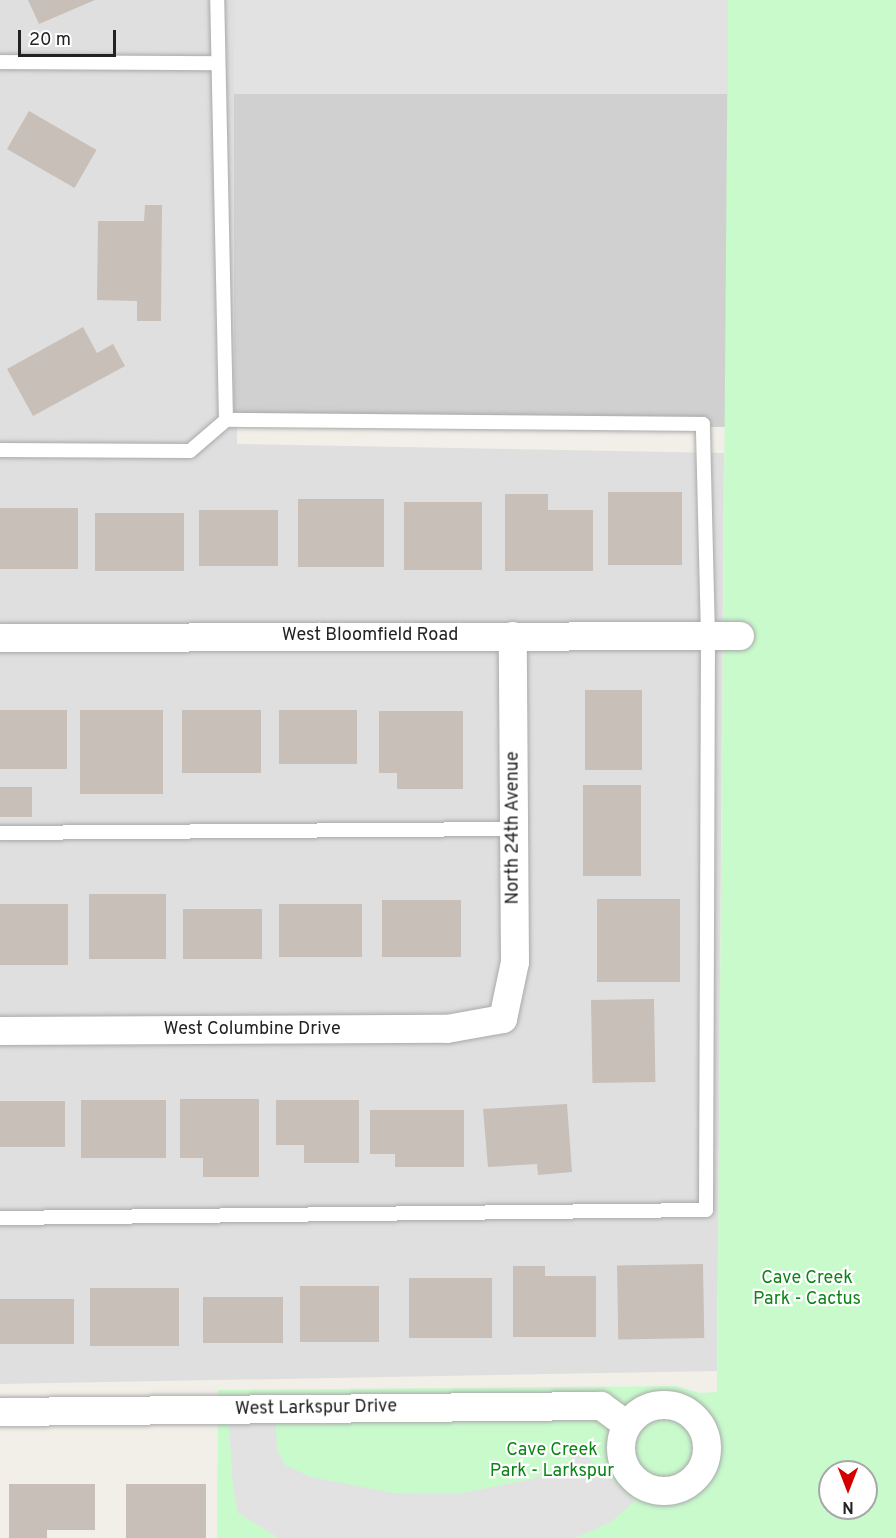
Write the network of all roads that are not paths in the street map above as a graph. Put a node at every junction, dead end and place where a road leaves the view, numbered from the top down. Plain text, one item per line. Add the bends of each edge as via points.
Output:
1 (217, 0) edge
2 (0, 62) edge
3 (216, 63) junction
4 (226, 420) junction
5 (0, 450) edge
6 (513, 636) junction
7 (708, 636) junction
8 (740, 636) dead end
9 (0, 638) edge
10 (514, 830) junction
11 (0, 833) edge
12 (503, 1019) joint
13 (0, 1031) edge
14 (0, 1218) edge
15 (0, 1412) edge
16 (627, 1424) dead end

1 - 3 lane
2 - 3 lane
3 - 4 lane
4 - 5 lane via 190,451
4 - 7 lane via 703,424
6 - 7 street, West Bloomfield Road
6 - 9 street, West Bloomfield Road
6 - 10 street, North 24th Avenue
7 - 8 street, West Bloomfield Road
7 - 14 lane via 706,1210
10 - 11 lane
10 - 12 street, North 24th Avenue via 515,962
12 - 13 street, West Columbine Drive via 447,1029
15 - 16 street, West Larkspur Drive via 602,1406

